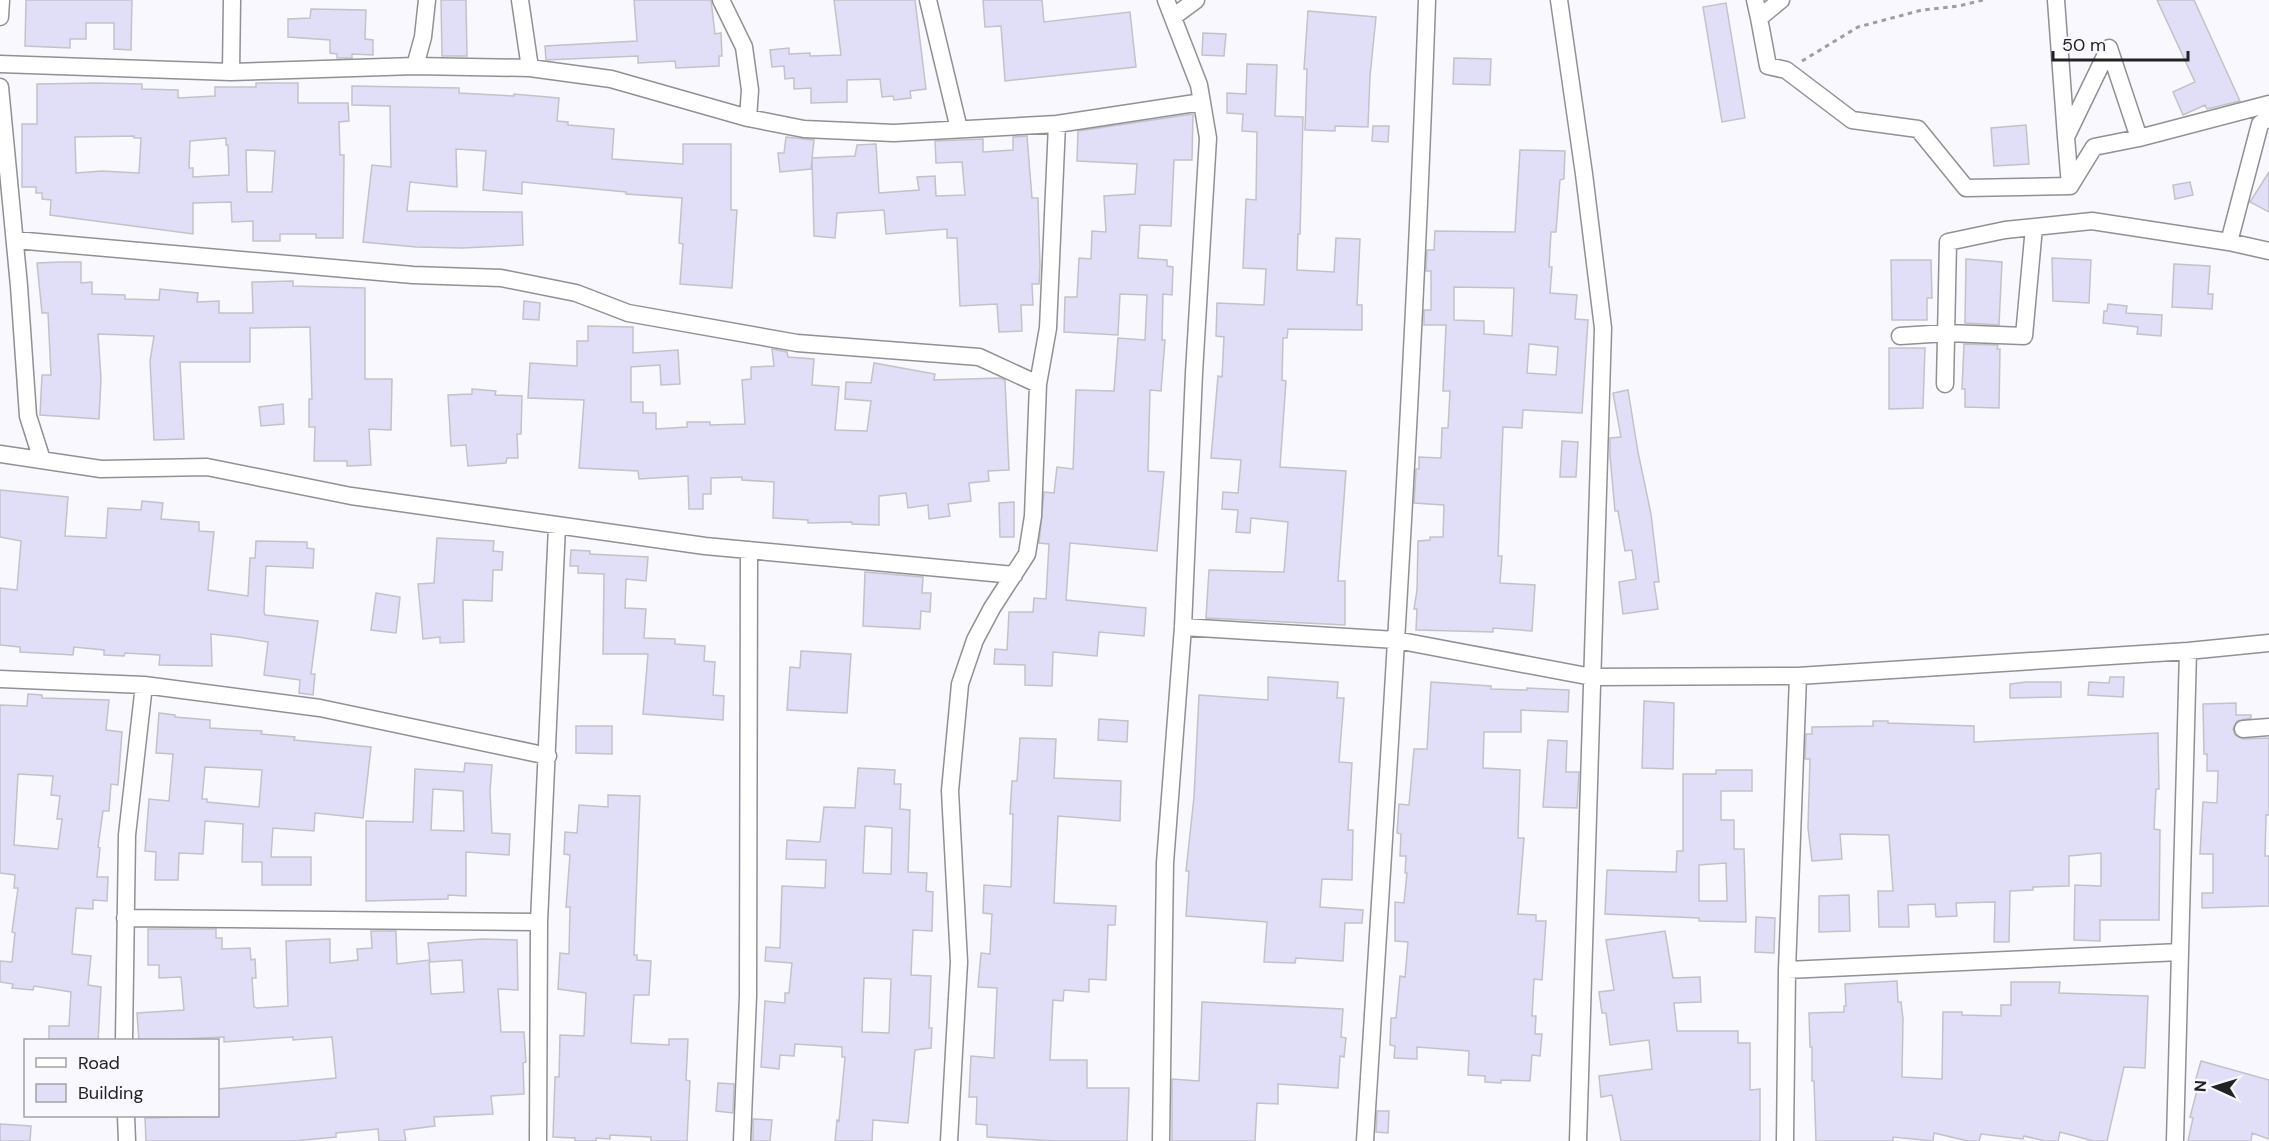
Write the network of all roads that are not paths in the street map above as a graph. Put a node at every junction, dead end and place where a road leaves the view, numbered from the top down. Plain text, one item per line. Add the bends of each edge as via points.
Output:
1 (1, 0) edge
2 (232, 0) edge
3 (427, 0) edge
4 (520, 0) edge
5 (721, 0) edge
6 (928, 0) edge
7 (1166, 0) edge
8 (1196, 0) edge
9 (1427, 0) edge
10 (1559, 0) edge
11 (1755, 0) edge
12 (1781, 0) edge
13 (2056, 0) edge
14 (0, 17) edge
15 (1173, 17) junction
16 (1759, 18) junction
17 (0, 64) edge
18 (415, 66) junction
19 (530, 68) junction
20 (231, 72) junction
21 (0, 87) edge
22 (1202, 102) junction
23 (2269, 104) edge
24 (2269, 117) edge
25 (748, 118) junction
26 (1057, 124) junction
27 (959, 129) junction
28 (2066, 138) junction
29 (2139, 138) junction
30 (2070, 186) junction
31 (2034, 228) junction
32 (15, 240) junction
33 (2229, 242) junction
34 (2269, 251) edge
35 (8, 258) edge
36 (1947, 333) junction
37 (1900, 336) dead end
38 (1038, 384) junction
39 (1946, 384) dead end
40 (0, 454) edge
41 (42, 460) junction
42 (557, 526) junction
43 (749, 550) junction
44 (1014, 575) junction
45 (1184, 627) junction
46 (1396, 640) junction
47 (2269, 643) edge
48 (2188, 651) junction
49 (1798, 676) junction
50 (1592, 677) junction
51 (0, 679) edge
52 (144, 686) junction
53 (2269, 727) edge
54 (2243, 729) dead end
55 (548, 756) junction
56 (125, 918) junction
57 (539, 922) junction
58 (2180, 952) junction
59 (1787, 970) junction
60 (124, 1039) edge
61 (126, 1117) edge
62 (127, 1141) edge
63 (538, 1141) edge
64 (742, 1141) edge
65 (949, 1141) edge
66 (1161, 1141) edge
67 (1365, 1141) edge
68 (1578, 1141) edge
69 (1785, 1141) edge
70 (2175, 1141) edge

1 - 14 street
2 - 20 street
3 - 18 street
4 - 19 street
5 - 25 street via 744,47 750,90
6 - 27 street
7 - 15 street
8 - 15 street
9 - 46 street
10 - 50 street via 1603,328
11 - 16 street
12 - 16 street
13 - 28 street
15 - 22 street
16 - 30 street via 1768,66 1786,70 1852,120 1917,129 1966,188
17 - 20 street
18 - 19 street
18 - 20 street
19 - 25 street via 611,78
21 - 32 street
22 - 26 street
22 - 45 street via 1208,138
23 - 29 street
24 - 33 street via 2260,124
25 - 27 street via 804,129 894,133
26 - 27 street
26 - 38 street via 1048,328
28 - 29 street via 2109,48
28 - 30 street
29 - 30 street via 2094,147
31 - 33 street via 2092,221
31 - 36 street via 1948,242
31 - 36 street via 2024,336
32 - 35 street
32 - 38 street via 413,275 501,278 576,293 628,313 797,343 979,357
33 - 34 street
35 - 41 street via 28,416
36 - 37 street
36 - 39 street
38 - 44 street via 1033,516 1027,554
40 - 41 street
41 - 42 street via 101,469 207,467 351,496
42 - 43 street
42 - 55 street
43 - 44 street
43 - 64 street via 748,996
44 - 65 street via 975,640 960,684 950,791 959,962
45 - 46 street
45 - 66 street via 1165,863
46 - 50 street
46 - 67 street
47 - 48 street
48 - 49 street
48 - 58 street
49 - 50 street
49 - 59 street
50 - 68 street
51 - 52 street
52 - 55 street via 320,708
52 - 56 street via 127,835
53 - 54 street
55 - 57 street
56 - 57 street
56 - 60 street
57 - 63 street
58 - 59 street
58 - 70 street
59 - 69 street
61 - 62 street

